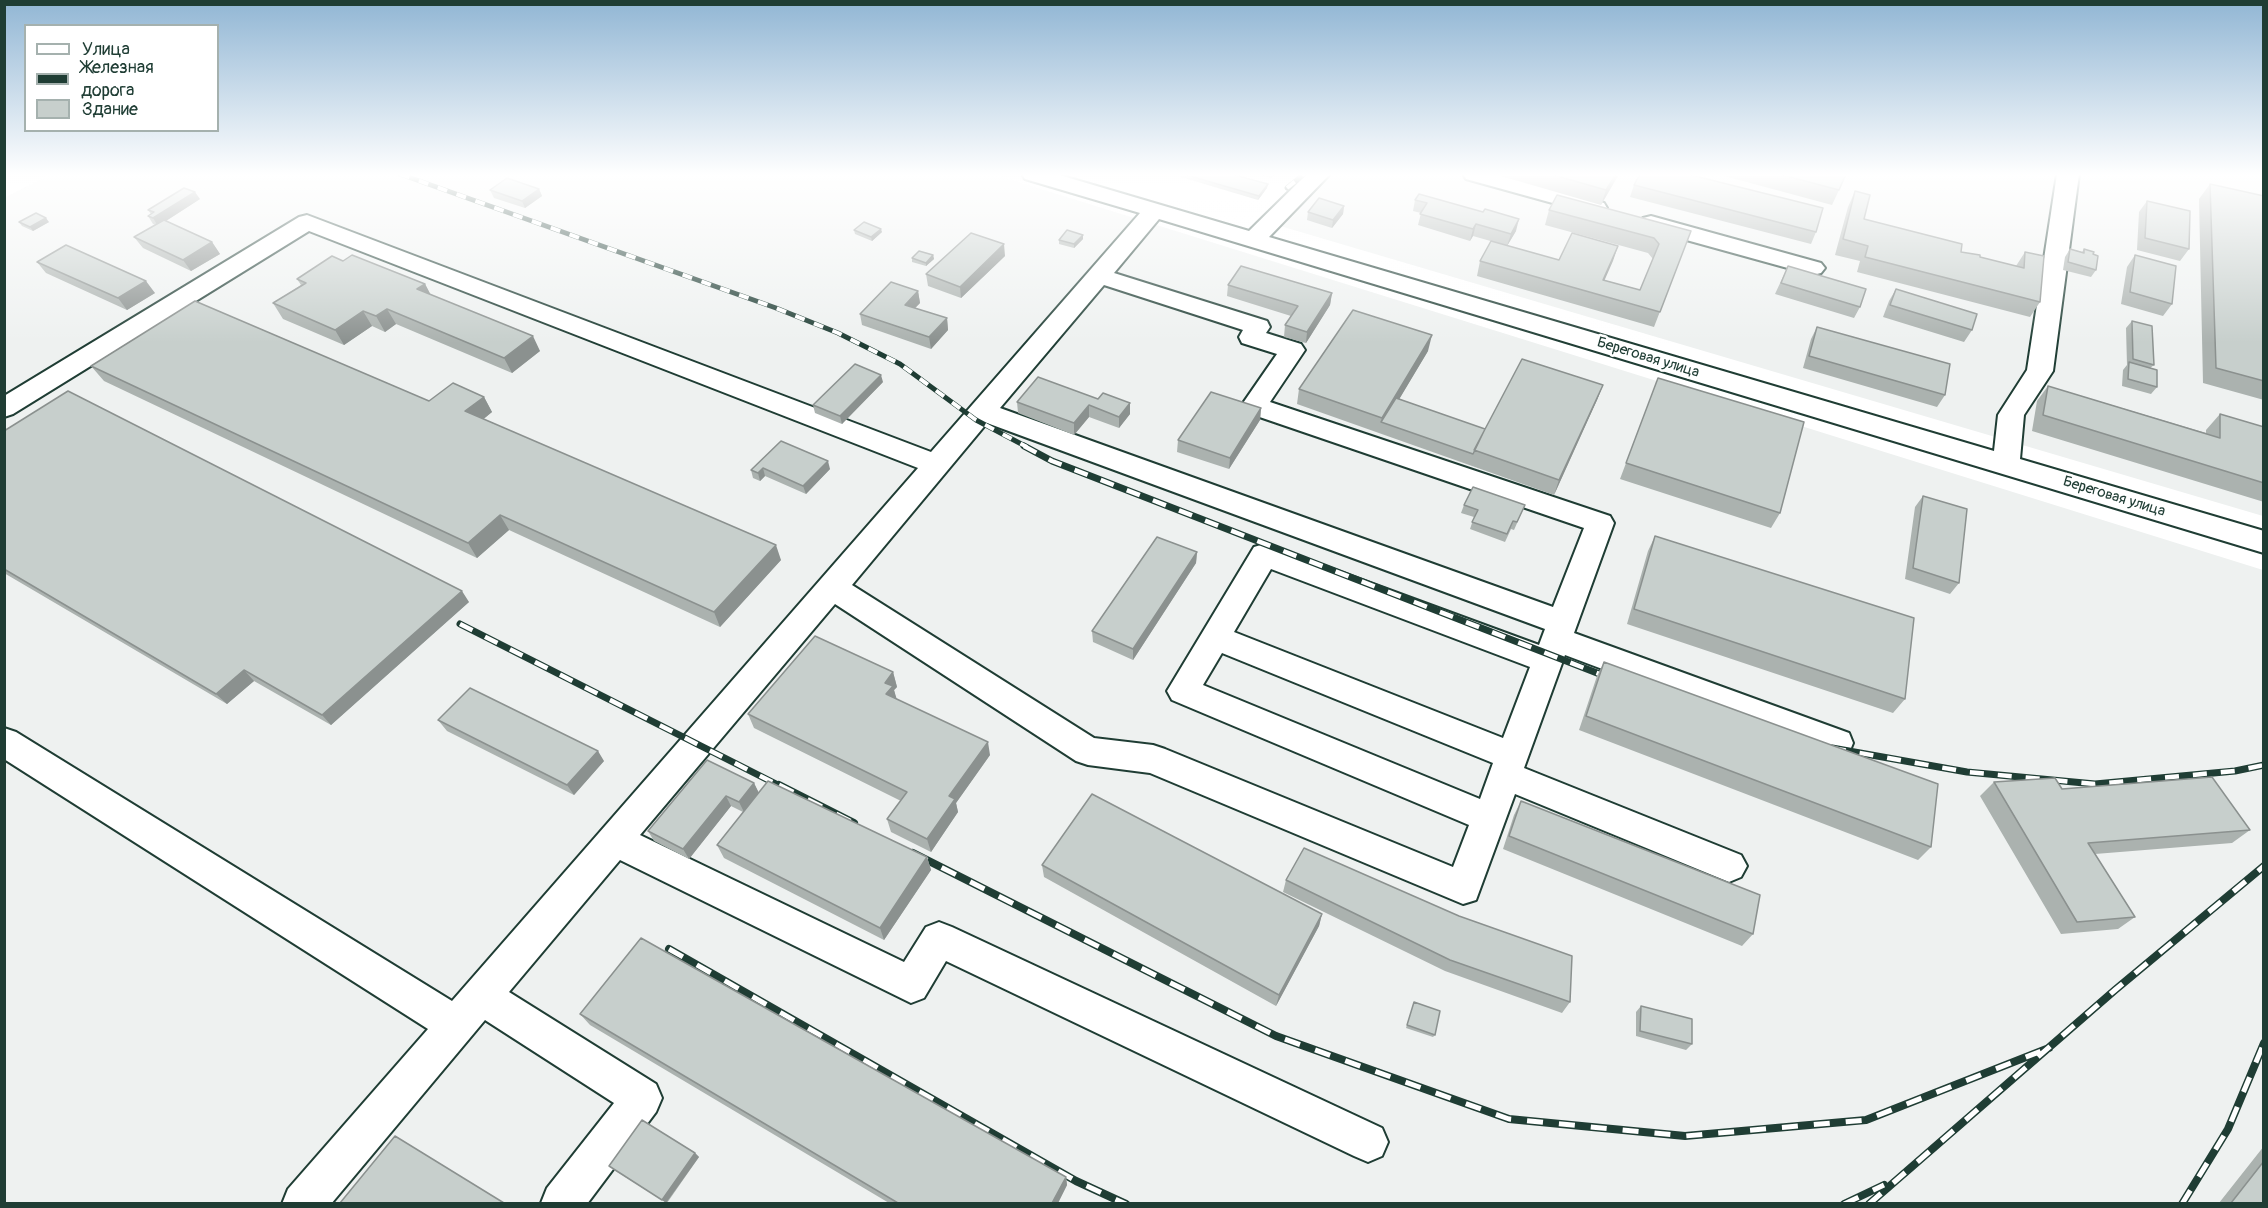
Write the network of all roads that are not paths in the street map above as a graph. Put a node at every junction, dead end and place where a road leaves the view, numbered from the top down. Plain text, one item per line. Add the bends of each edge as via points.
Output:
1 (293, 230) edge
2 (329, 230) edge
3 (1138, 230) edge
4 (1222, 230) edge
5 (1263, 230) edge
6 (1678, 230) edge
7 (2060, 230) edge
8 (1253, 240) junction
9 (1813, 268) dead end
10 (1099, 276) junction
11 (4, 408) edge
12 (982, 412) junction
13 (936, 465) junction
14 (2006, 465) junction
15 (2264, 542) edge
16 (832, 587) junction
17 (1215, 637) junction
18 (1556, 641) junction
19 (4, 742) edge
20 (1837, 743) dead end
21 (1509, 766) junction
22 (1489, 818) junction
23 (615, 840) junction
24 (1729, 866) dead end
25 (481, 996) junction
26 (456, 1026) junction
27 (1368, 1142) dead end
28 (303, 1203) edge
29 (562, 1203) edge

1 - 11 street
2 - 13 street
3 - 10 street
4 - 8 street, Береговая улица
5 - 8 street
6 - 9 street
7 - 14 street via 2040,371 2011,415
8 - 14 street, Береговая улица
10 - 12 street
10 - 18 street via 1258,327 1251,337 1292,350 1254,406 1600,523
12 - 13 street
12 - 18 street
13 - 16 street
14 - 15 street, Береговая улица
16 - 22 street via 1088,751 1153,759 1463,888
16 - 23 street
17 - 18 street via 1264,555
17 - 21 street
17 - 22 street via 1183,691
18 - 20 street
18 - 21 street
19 - 26 street
21 - 22 street
21 - 24 street
23 - 25 street
23 - 27 street via 911,985 939,939
25 - 26 street
25 - 29 street via 642,1098
26 - 28 street

